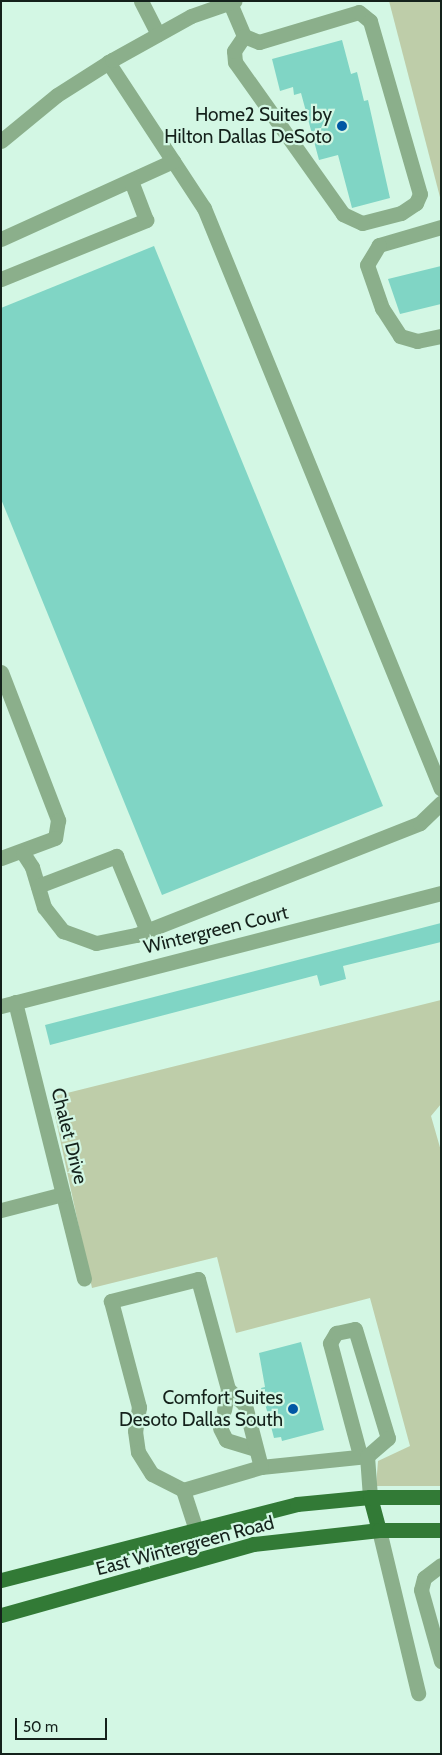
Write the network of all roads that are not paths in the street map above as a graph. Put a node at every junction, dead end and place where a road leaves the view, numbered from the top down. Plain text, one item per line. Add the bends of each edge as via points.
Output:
1 (140, 1) edge
2 (232, 2) edge
3 (358, 7) edge
4 (158, 34) junction
5 (244, 36) junction
6 (108, 62) junction
7 (1, 141) edge
8 (173, 161) junction
9 (131, 181) junction
10 (441, 227) edge
11 (1, 239) edge
12 (1, 278) edge
13 (441, 336) edge
14 (1, 672) edge
15 (441, 790) edge
16 (441, 803) edge
17 (23, 852) junction
18 (1, 858) edge
19 (38, 886) junction
20 (441, 894) edge
21 (147, 931) junction
22 (8, 1004) edge
23 (63, 1194) junction
24 (1, 1210) edge
25 (84, 1279) dead end
26 (228, 1389) junction
27 (224, 1410) dead end
28 (220, 1428) dead end
29 (256, 1449) junction
30 (363, 1455) junction
31 (261, 1467) junction
32 (183, 1490) junction
33 (370, 1497) junction
34 (441, 1497) edge
35 (195, 1527) junction
36 (378, 1530) junction
37 (441, 1530) edge
38 (441, 1565) edge
39 (1, 1580) edge
40 (393, 1590) junction
41 (422, 1590) junction
42 (1, 1615) edge
43 (441, 1661) edge
44 (418, 1693) dead end

1 - 4 street
2 - 4 street via 191,16
2 - 5 street
3 - 5 street via 259,42
3 - 5 street via 370,21 420,194 416,203 401,213 362,223 344,214 235,62 234,51
4 - 6 street
6 - 7 street via 56,95
6 - 8 street
8 - 9 street
8 - 15 street via 204,208
9 - 11 street
9 - 12 street via 146,220
10 - 13 street via 379,245 368,265 382,308 400,336 417,342
14 - 17 street via 58,820 55,838
16 - 21 street via 420,823
17 - 18 street
17 - 19 street
19 - 21 street via 44,906 63,931 96,943
19 - 21 street via 116,856
20 - 22 street, Wintergreen Court
22 - 23 street, Chalet Drive
23 - 24 street
23 - 25 street, Chalet Drive
26 - 27 street
26 - 29 street via 245,1406
26 - 32 street via 198,1279 111,1301 139,1407 135,1431 138,1452 152,1474
28 - 29 street via 226,1440
29 - 31 street
30 - 30 street via 388,1438 355,1329 336,1333 330,1343
30 - 31 street
30 - 33 street
31 - 32 street
32 - 35 street
33 - 34 main road, East Wintergreen Road
33 - 35 main road, East Wintergreen Road via 297,1504
33 - 36 main road
35 - 39 main road, East Wintergreen Road
36 - 37 main road, East Wintergreen Road
36 - 40 street
36 - 42 main road, East Wintergreen Road via 254,1544
38 - 41 street via 424,1578
40 - 41 street
40 - 44 street
41 - 43 street

